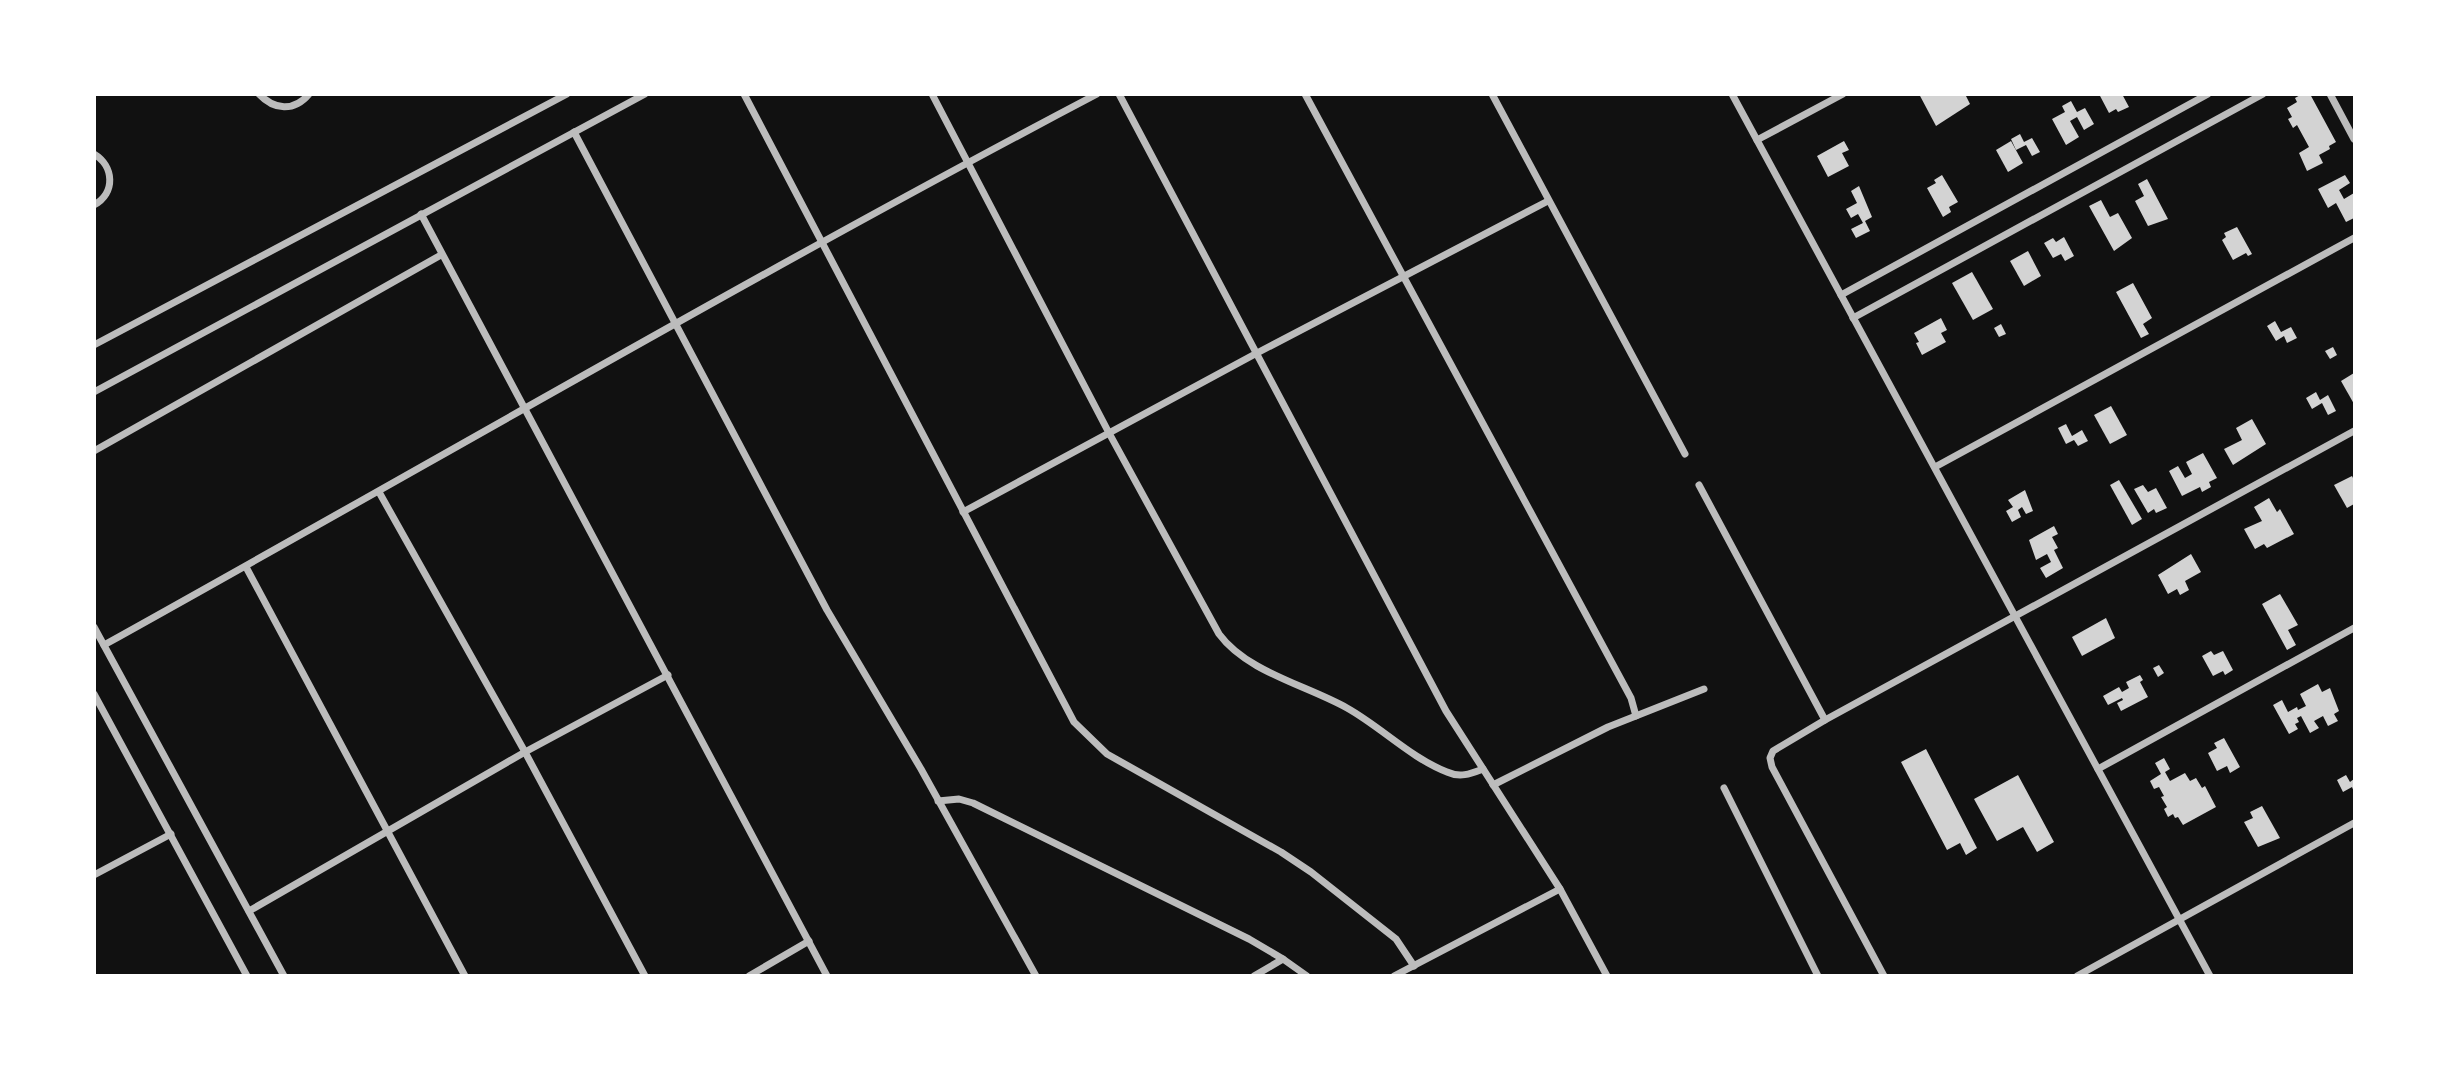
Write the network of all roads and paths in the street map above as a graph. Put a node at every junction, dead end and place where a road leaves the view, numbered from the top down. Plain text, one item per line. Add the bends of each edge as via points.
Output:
1 (259, 94) edge
2 (309, 94) edge
3 (547, 94) edge
4 (567, 94) edge
5 (645, 94) edge
6 (744, 94) edge
7 (932, 94) edge
8 (1097, 94) edge
9 (1119, 94) edge
10 (1306, 94) edge
11 (1492, 94) edge
12 (1732, 94) edge
13 (1843, 94) edge
14 (2208, 94) edge
15 (2263, 94) edge
16 (2330, 94) edge
17 (551, 103) junction
18 (574, 132) junction
19 (2354, 139) edge
20 (1757, 140) junction
21 (94, 154) edge
22 (968, 162) junction
23 (1548, 201) junction
24 (94, 205) edge
25 (421, 214) junction
26 (2354, 238) edge
27 (822, 244) junction
28 (441, 255) junction
29 (1402, 277) junction
30 (1841, 295) junction
31 (1853, 318) junction
32 (676, 326) junction
33 (94, 345) edge
34 (1257, 353) junction
35 (94, 392) edge
36 (525, 408) junction
37 (2354, 431) edge
38 (1109, 433) junction
39 (94, 451) edge
40 (1685, 454) dead end
41 (1934, 467) junction
42 (1699, 485) dead end
43 (379, 492) junction
44 (963, 512) junction
45 (246, 566) junction
46 (2016, 616) junction
47 (94, 627) edge
48 (2354, 628) edge
49 (104, 645) junction
50 (668, 675) junction
51 (1704, 689) dead end
52 (94, 694) edge
53 (1636, 716) junction
54 (1825, 720) junction
55 (525, 752) junction
56 (1483, 769) junction
57 (2098, 769) junction
58 (1493, 785) junction
59 (1724, 788) dead end
60 (938, 801) junction
61 (2354, 823) edge
62 (389, 832) junction
63 (171, 834) junction
64 (94, 875) edge
65 (1560, 889) junction
66 (249, 911) junction
67 (2180, 919) junction
68 (809, 942) junction
69 (1283, 959) junction
70 (1413, 966) junction
71 (1882, 973) edge
72 (247, 975) edge
73 (285, 975) edge
74 (465, 975) edge
75 (645, 975) edge
76 (749, 975) edge
77 (827, 975) edge
78 (1036, 975) edge
79 (1254, 975) edge
80 (1307, 975) edge
81 (1394, 975) edge
82 (1607, 975) edge
83 (1818, 975) edge
84 (1871, 975) edge
85 (2077, 975) edge
86 (2210, 975) edge

1 - 2 street via 275,106 285,107
3 - 17 street
4 - 17 street
5 - 18 street
6 - 27 street
7 - 22 street
8 - 22 street
9 - 34 street
10 - 29 street
11 - 23 street
12 - 20 street
13 - 20 street
14 - 30 street
15 - 31 street
16 - 19 street
17 - 33 street
18 - 25 street
18 - 32 street
20 - 30 street
21 - 24 street via 104,161 111,177 106,195
22 - 27 street
22 - 38 street
23 - 29 street
23 - 40 street
25 - 28 street
25 - 35 street
26 - 41 street
27 - 32 street
27 - 44 street
28 - 36 street
28 - 39 street
29 - 34 street
29 - 53 street via 1631,698
30 - 31 street
31 - 41 street
32 - 36 street
32 - 60 street via 827,610
34 - 38 street
34 - 56 street via 1446,711
36 - 43 street
36 - 50 street
37 - 46 street
38 - 44 street
38 - 56 street via 1227,645 1244,659 1348,709 1449,773 1465,776
41 - 46 street
42 - 54 street
43 - 45 street
43 - 55 street
44 - 70 street via 1060,700 1088,738 1107,754 1311,872 1396,939
45 - 49 street
45 - 62 street
46 - 54 street
46 - 57 street
47 - 49 street
48 - 57 street
49 - 66 street
50 - 55 street
50 - 68 street
51 - 53 street
52 - 63 street
53 - 58 street
54 - 71 street via 1773,751 1772,767
55 - 62 street
55 - 75 street
56 - 58 street
57 - 67 street
58 - 65 street
59 - 83 street
60 - 69 street via 973,803
60 - 78 street
61 - 67 street
62 - 66 street
62 - 74 street
63 - 64 street
63 - 72 street
65 - 70 street
65 - 82 street
66 - 73 street
67 - 85 street
67 - 86 street
68 - 76 street
68 - 77 street
69 - 79 street
69 - 80 street
70 - 81 street
71 - 84 street

